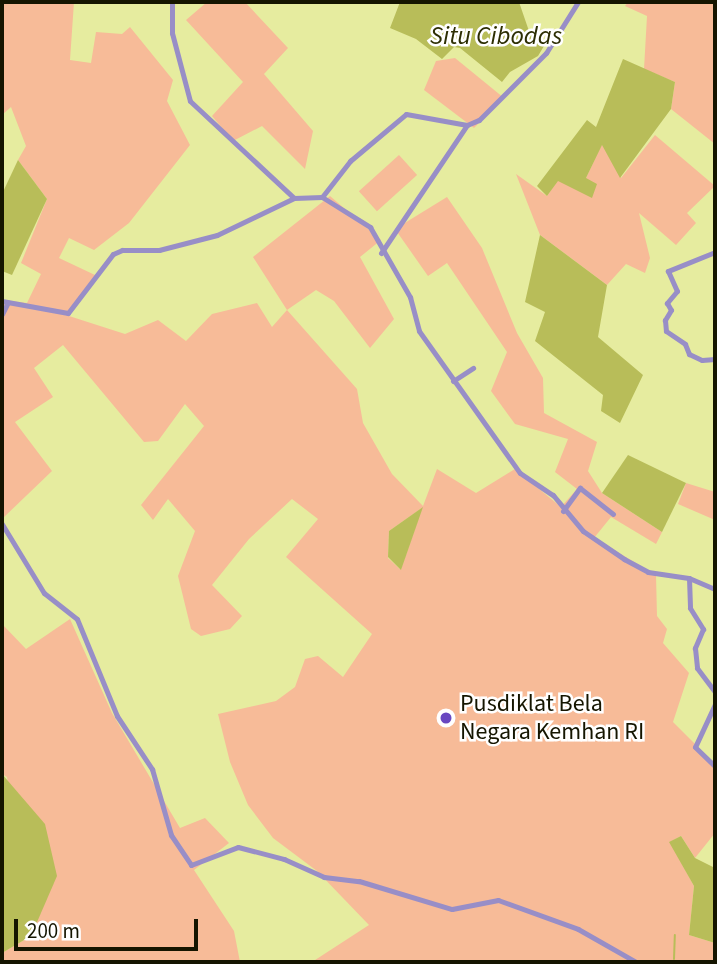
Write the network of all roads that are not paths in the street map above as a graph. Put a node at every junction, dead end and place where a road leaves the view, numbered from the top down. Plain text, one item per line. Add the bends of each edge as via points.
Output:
1 (172, 2) edge
2 (578, 2) edge
3 (467, 125) junction
4 (323, 197) junction
5 (294, 198) junction
6 (715, 252) edge
7 (381, 253) junction
8 (5, 301) edge
9 (2, 314) edge
10 (715, 359) edge
11 (472, 368) dead end
12 (453, 381) junction
13 (564, 511) junction
14 (613, 514) dead end
15 (2, 524) edge
16 (689, 578) junction
17 (715, 589) edge
18 (715, 692) edge
19 (715, 704) edge
20 (715, 766) edge
21 (636, 962) edge

1 - 5 street via 170,25 190,101
2 - 3 street via 545,53 478,120
3 - 4 street via 406,114 350,161
3 - 7 street
4 - 5 street
4 - 7 street via 370,227
5 - 8 street via 217,235 159,250 113,254 68,313
6 - 10 street via 668,271 677,291 667,303 671,310 665,320 666,331 685,344 690,354 702,360
7 - 12 street via 410,298 419,331
8 - 9 street
11 - 12 street
12 - 13 street via 520,472 553,495
13 - 14 street via 580,488
13 - 16 street via 583,531 624,559 654,574
15 - 21 street via 44,593 79,623 117,716 152,769 171,835 191,865 238,847 284,859 324,877 359,881 452,909 498,900 578,929
16 - 17 street
16 - 18 street via 690,608 703,629 695,648 697,668
19 - 20 street via 695,747

